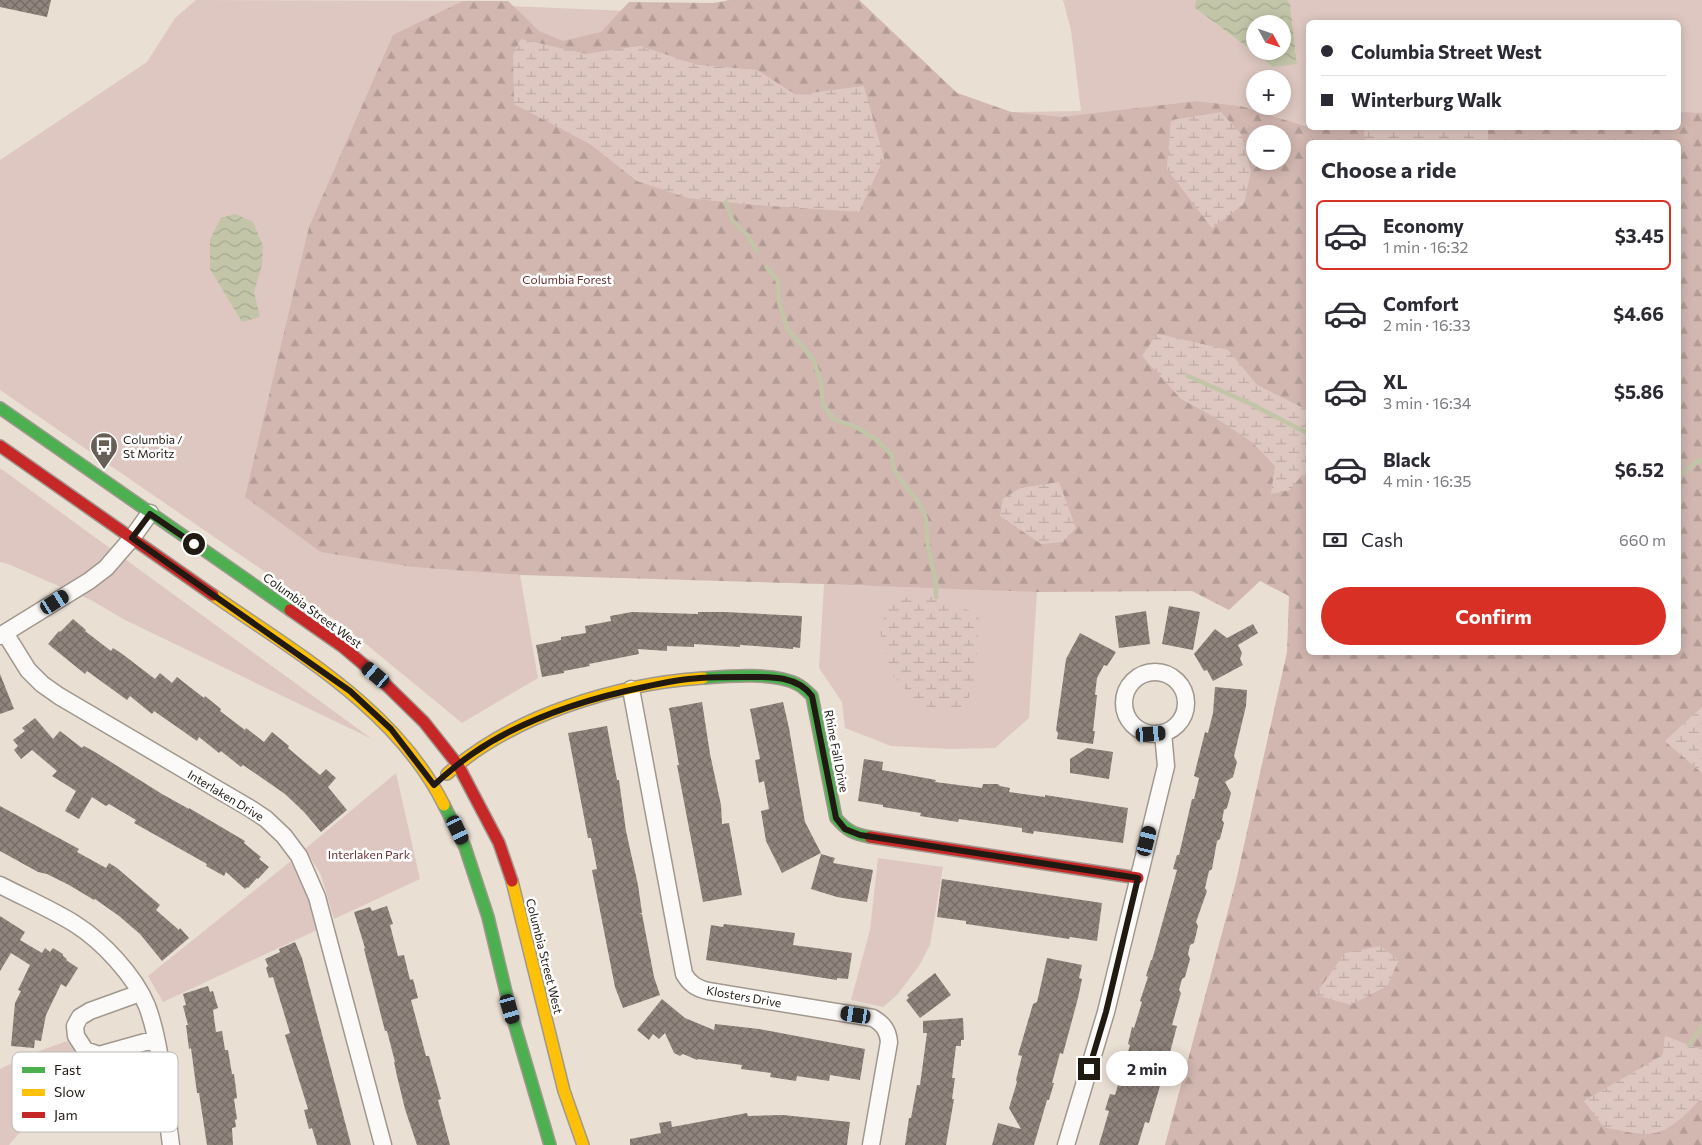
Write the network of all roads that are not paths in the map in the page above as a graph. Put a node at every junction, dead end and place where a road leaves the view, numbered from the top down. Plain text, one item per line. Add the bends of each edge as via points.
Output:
1 (0, 408) edge
2 (0, 446) edge
3 (150, 514) junction
4 (132, 538) junction
5 (3, 635) edge
6 (631, 690) junction
7 (1163, 733) dead end
8 (458, 764) junction
9 (434, 785) junction
10 (1138, 878) junction
11 (0, 885) edge
12 (140, 993) junction
13 (156, 1039) junction
14 (91, 1052) edge
15 (110, 1052) edge
16 (158, 1052) edge
17 (169, 1132) edge
18 (171, 1145) edge
19 (383, 1145) edge
20 (550, 1145) edge
21 (582, 1145) edge
22 (871, 1145) edge
23 (1066, 1145) edge

1 - 3 main road, Columbia Street West
2 - 4 main road
3 - 4 street
3 - 8 main road, Columbia Street West via 343,647 424,722
4 - 5 street via 106,568
4 - 9 main road via 350,691 391,729
5 - 19 street, Interlaken Drive via 42,684 266,819 299,856 317,897
6 - 8 main road, Rhine Fall Drive via 579,704 523,726
6 - 10 main road, Rhine Fall Drive via 699,678 760,677 793,681 812,696 836,818 845,829 860,835 933,848
6 - 22 street, Klosters Drive via 684,974 689,982 708,991 864,1016 880,1022 889,1042
7 - 10 street via 1166,766
8 - 9 main road, Rhine Fall Drive
8 - 21 main road, Columbia Street West via 499,842 517,898 564,1092
9 - 20 main road via 466,847
10 - 23 street via 1106,1012
11 - 12 street via 86,931 114,957
12 - 13 street
12 - 14 street via 80,1017 75,1026 76,1036 85,1050
13 - 15 street
13 - 16 street
17 - 18 street

